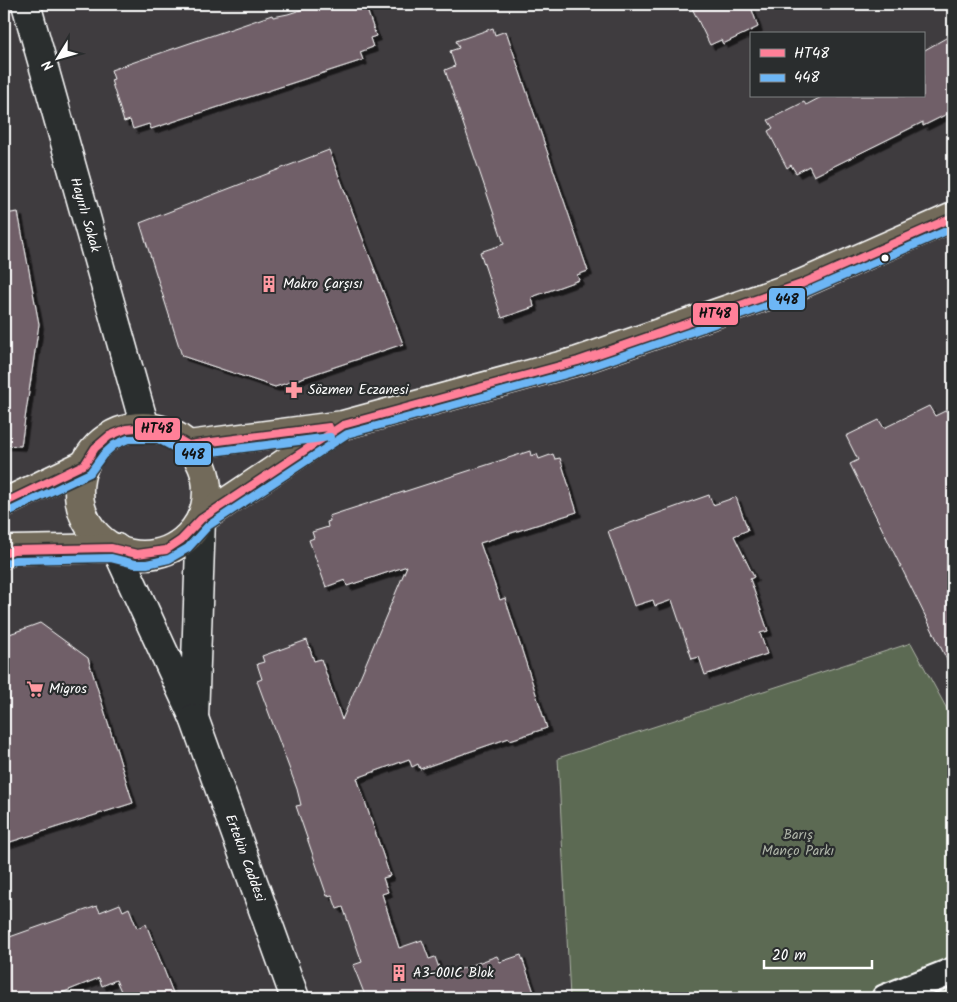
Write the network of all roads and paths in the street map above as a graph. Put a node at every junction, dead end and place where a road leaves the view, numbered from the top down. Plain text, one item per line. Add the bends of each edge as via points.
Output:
1 (26, 4) edge
2 (952, 223) edge
3 (343, 425) junction
4 (145, 427) junction
5 (188, 445) junction
6 (84, 464) junction
7 (4, 503) edge
8 (201, 519) junction
9 (116, 548) junction
10 (4, 554) edge
11 (194, 718) junction
12 (953, 971) edge
13 (295, 998) edge
14 (885, 998) edge

1 - 4 main road, Hayırlı Sokak
2 - 3 main road via 801,284 587,358
3 - 5 main road
3 - 8 main road
4 - 5 main road via 161,429
4 - 6 main road via 126,429 109,436
5 - 8 main road via 206,480 207,500
6 - 7 main road
6 - 9 main road via 80,503 87,522 100,538
8 - 9 main road via 190,535 174,547 155,554 136,554
8 - 11 main road
9 - 10 main road via 14,550
9 - 11 main road, Ertekin Caddesi
11 - 13 main road, Ertekin Caddesi
12 - 14 street

